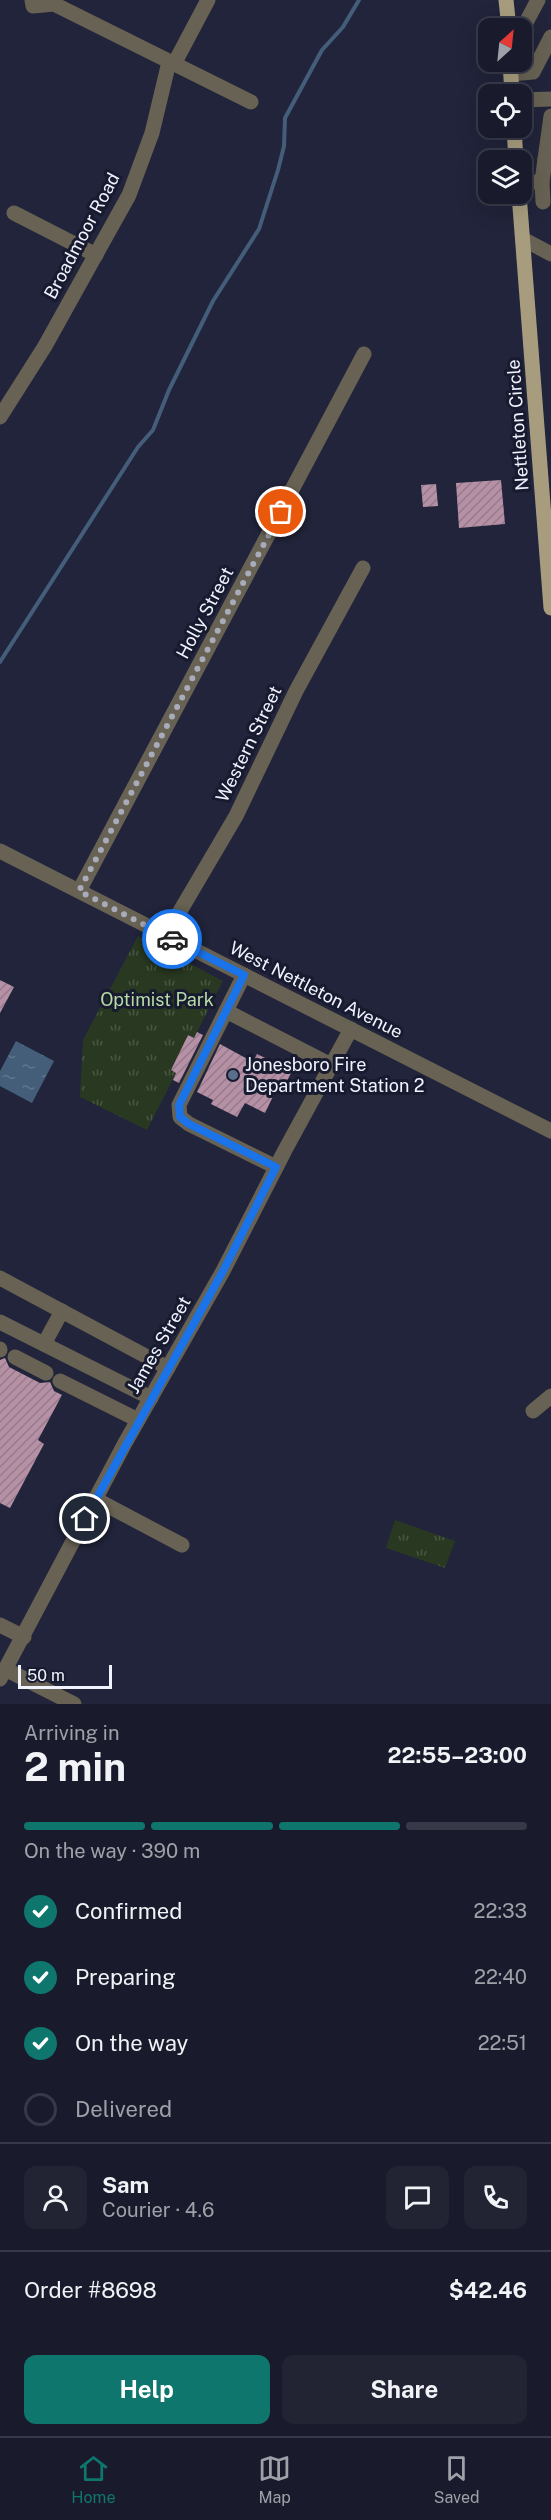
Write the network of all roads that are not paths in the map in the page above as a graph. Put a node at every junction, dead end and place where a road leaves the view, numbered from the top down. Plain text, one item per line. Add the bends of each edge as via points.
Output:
1 (208, 0) edge
2 (506, 0) edge
3 (538, 0) edge
4 (32, 3) edge
5 (507, 18) edge
6 (528, 18) edge
7 (551, 37) edge
8 (171, 63) junction
9 (533, 72) joint
10 (545, 99) edge
11 (251, 102) dead end
12 (551, 116) edge
13 (548, 161) edge
14 (532, 182) edge
15 (542, 183) junction
16 (543, 202) dead end
17 (520, 204) edge
18 (14, 213) dead end
19 (523, 239) junction
20 (550, 250) edge
21 (96, 255) junction
22 (364, 354) dead end
23 (0, 417) edge
24 (363, 568) dead end
25 (551, 608) edge
26 (0, 850) edge
27 (79, 891) junction
28 (166, 935) junction
29 (244, 975) junction
30 (226, 1011) junction
31 (351, 1029) junction
32 (331, 1065) junction
33 (551, 1131) edge
34 (276, 1167) junction
35 (0, 1278) edge
36 (62, 1311) junction
37 (0, 1322) edge
38 (44, 1344) junction
39 (15, 1357) dead end
40 (168, 1368) junction
41 (46, 1373) dead end
42 (60, 1381) dead end
43 (551, 1396) edge
44 (151, 1398) junction
45 (533, 1411) dead end
46 (138, 1420) junction
47 (95, 1500) junction
48 (182, 1545) dead end
49 (0, 1625) edge
50 (24, 1637) junction
51 (3, 1674) edge
52 (74, 1704) edge

1 - 8 street, Broadmoor Road
2 - 5 main road
3 - 6 street
4 - 8 street via 54,4
7 - 9 street
8 - 11 street
8 - 21 street, Broadmoor Road via 135,180
9 - 10 street
12 - 13 street
13 - 15 street
14 - 15 street
15 - 16 street
17 - 19 main road, Nettleton Circle
18 - 21 street
19 - 20 street
19 - 25 main road, Nettleton Circle
21 - 23 street, Broadmoor Road
22 - 27 street, Holly Street
24 - 28 street, Western Street via 296,691 236,816
26 - 27 street, West Nettleton Avenue
27 - 28 street, West Nettleton Avenue
28 - 29 street, West Nettleton Avenue
29 - 30 street
29 - 31 street, West Nettleton Avenue
30 - 32 street
30 - 34 street via 179,1105 180,1117
31 - 32 street, James Street
31 - 33 street, West Nettleton Avenue
32 - 34 street, James Street
34 - 40 street, James Street
35 - 36 street
36 - 38 street
36 - 40 street
37 - 38 street
38 - 44 street
39 - 41 street
40 - 44 street, James Street
42 - 46 street
43 - 45 street
44 - 46 street, James Street
46 - 47 street, James Street
47 - 48 street
47 - 50 street, James Street
49 - 50 street
50 - 51 street, James Street
51 - 52 street

